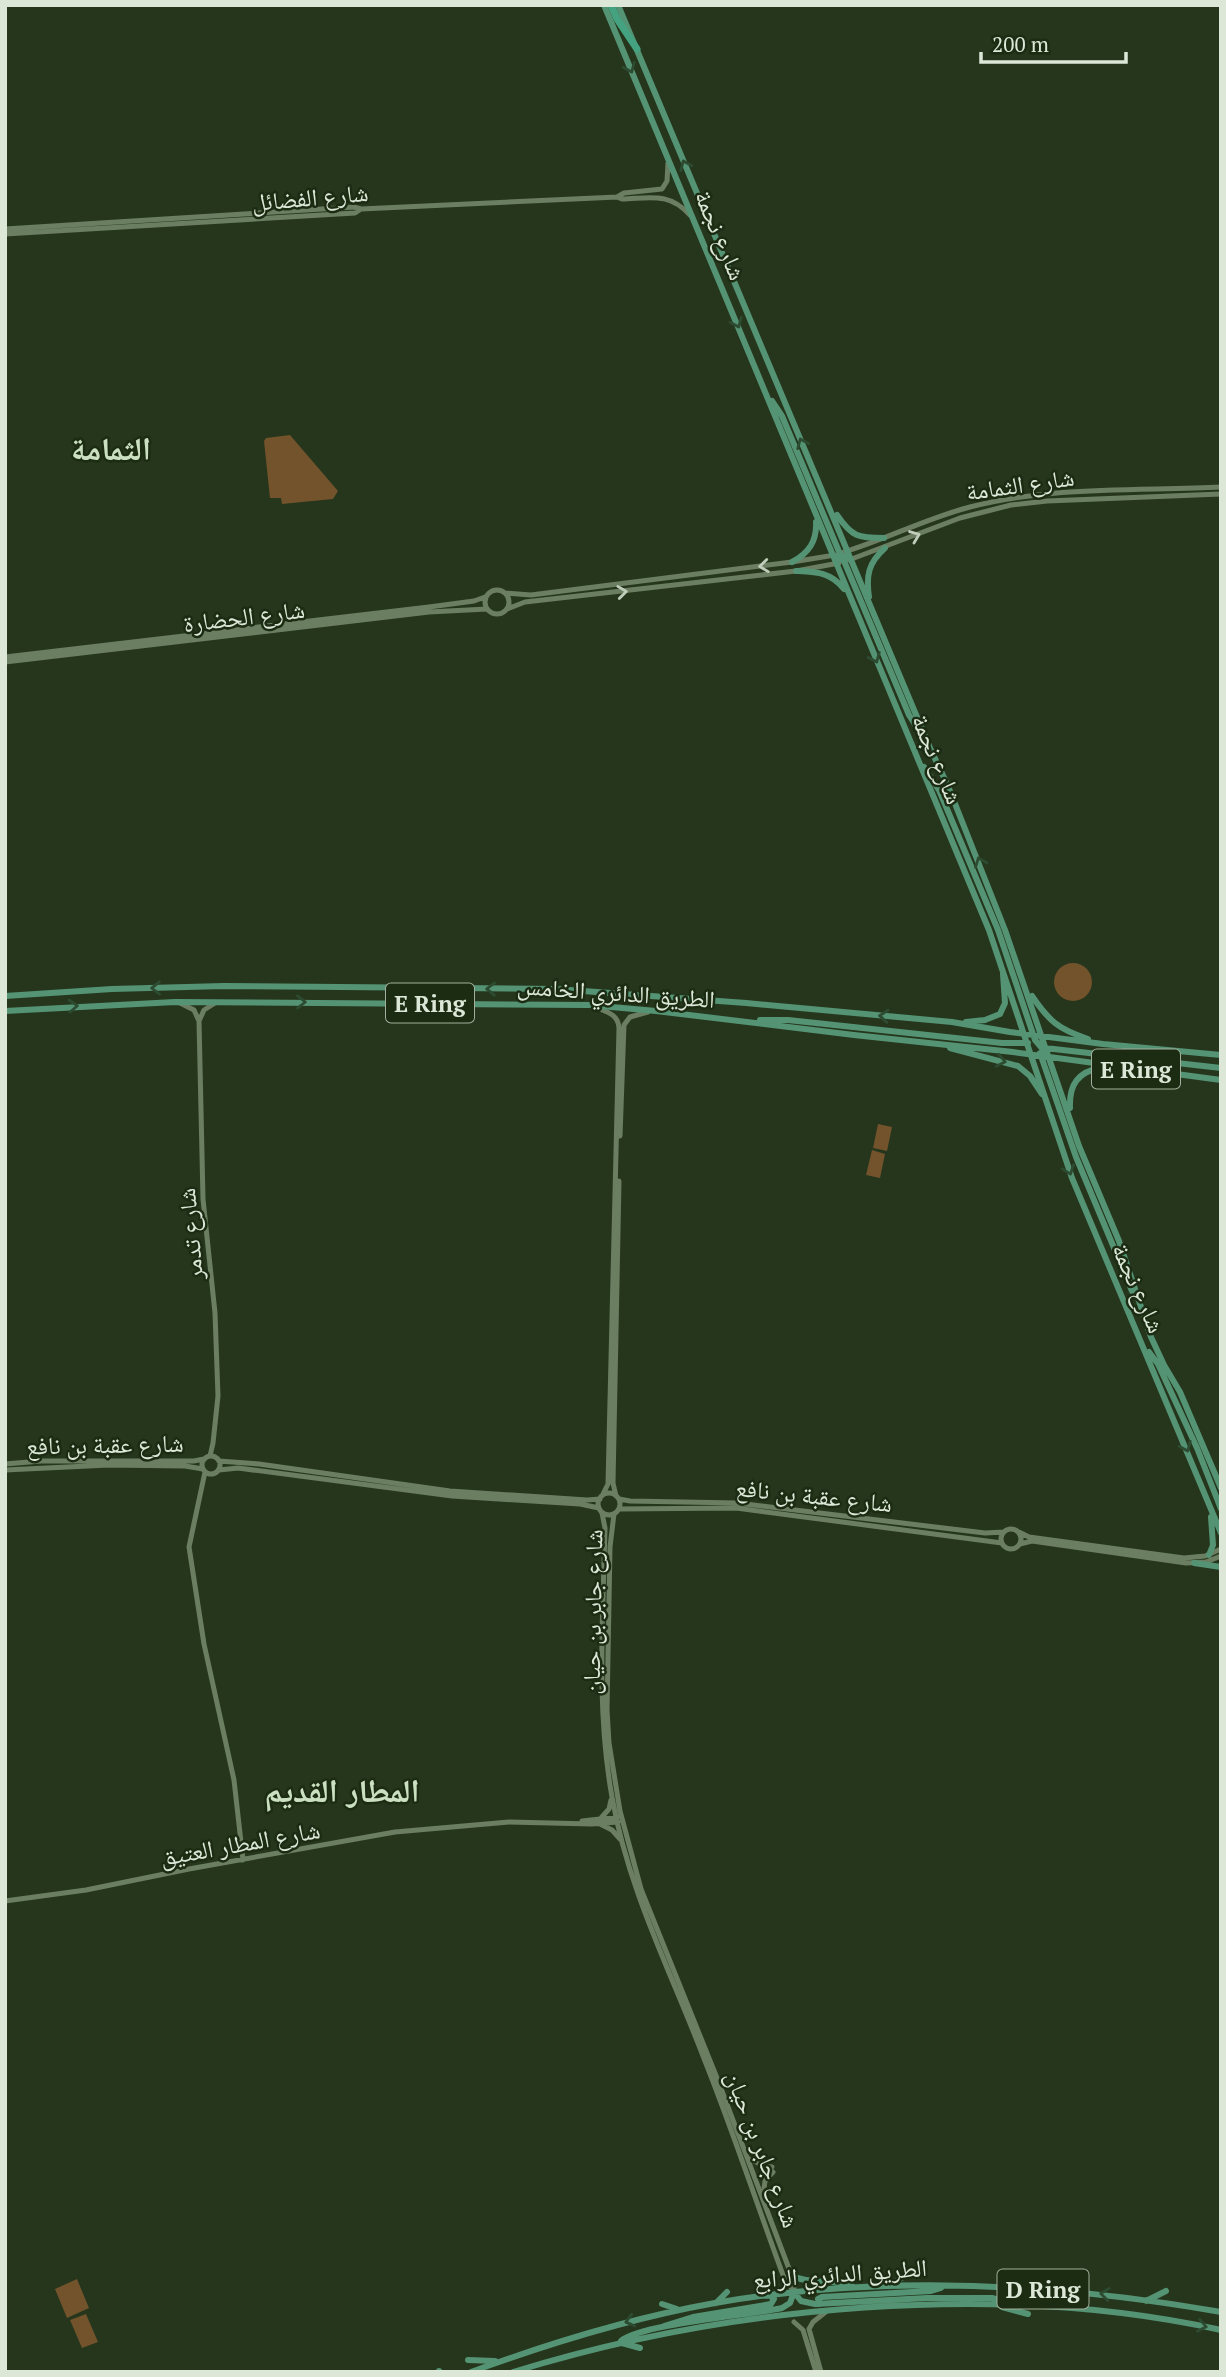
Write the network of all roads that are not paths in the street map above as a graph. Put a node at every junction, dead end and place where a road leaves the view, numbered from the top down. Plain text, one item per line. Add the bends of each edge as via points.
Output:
1 (604, 5) edge
2 (611, 5) edge
3 (618, 5) edge
4 (637, 49) junction
5 (668, 160) junction
6 (617, 197) junction
7 (361, 209) junction
8 (259, 217) junction
9 (692, 217) junction
10 (187, 218) junction
11 (163, 225) junction
12 (5, 229) edge
13 (5, 234) edge
14 (760, 380) junction
15 (1221, 487) edge
16 (1221, 494) edge
17 (830, 505) junction
18 (814, 513) junction
19 (884, 538) junction
20 (885, 548) junction
21 (844, 552) junction
22 (832, 555) junction
23 (847, 560) junction
24 (792, 562) junction
25 (835, 564) junction
26 (796, 571) junction
27 (505, 593) junction
28 (849, 595) junction
29 (485, 597) junction
30 (870, 606) junction
31 (486, 609) junction
32 (507, 609) junction
33 (5, 659) edge
34 (930, 748) junction
35 (913, 750) junction
36 (1003, 969) junction
37 (1026, 987) junction
38 (5, 996) edge
39 (175, 1002) junction
40 (218, 1002) junction
41 (589, 1005) junction
42 (5, 1010) edge
43 (656, 1010) junction
44 (199, 1021) junction
45 (744, 1021) junction
46 (952, 1022) junction
47 (1024, 1033) junction
48 (1043, 1035) junction
49 (1032, 1040) junction
50 (1103, 1044) junction
51 (941, 1045) junction
52 (1042, 1050) junction
53 (1031, 1054) junction
54 (1221, 1055) edge
55 (1051, 1057) junction
56 (1107, 1066) junction
57 (1221, 1068) edge
58 (1221, 1080) edge
59 (1045, 1100) junction
60 (1070, 1114) junction
61 (1138, 1301) junction
62 (1142, 1342) junction
63 (212, 1458) junction
64 (5, 1464) edge
65 (5, 1470) edge
66 (204, 1470) junction
67 (216, 1472) junction
68 (203, 1487) junction
69 (1221, 1488) edge
70 (601, 1497) junction
71 (617, 1497) junction
72 (1209, 1504) junction
73 (619, 1509) junction
74 (1221, 1509) edge
75 (601, 1510) junction
76 (614, 1514) junction
77 (1004, 1532) junction
78 (1019, 1532) junction
79 (1221, 1533) edge
80 (1002, 1543) junction
81 (1020, 1544) junction
82 (1221, 1549) edge
83 (1209, 1555) junction
84 (1221, 1556) edge
85 (1194, 1563) junction
86 (1221, 1567) edge
87 (612, 1797) junction
88 (619, 1819) junction
89 (600, 1821) junction
90 (621, 1841) junction
91 (243, 1860) junction
92 (5, 1901) edge
93 (654, 1931) junction
94 (748, 2158) junction
95 (762, 2199) junction
96 (792, 2277) junction
97 (903, 2277) dead end
98 (1035, 2279) dead end
99 (889, 2286) junction
100 (946, 2286) junction
101 (854, 2287) junction
102 (1058, 2290) junction
103 (1166, 2291) dead end
104 (727, 2292) dead end
105 (794, 2292) junction
106 (769, 2295) junction
107 (1146, 2301) junction
108 (716, 2303) junction
109 (662, 2304) dead end
110 (820, 2304) junction
111 (990, 2304) junction
112 (1013, 2305) junction
113 (679, 2310) junction
114 (827, 2311) junction
115 (1221, 2312) edge
116 (1028, 2314) dead end
117 (794, 2322) dead end
118 (660, 2329) junction
119 (1221, 2330) edge
120 (620, 2342) junction
121 (640, 2348) dead end
122 (468, 2360) dead end
123 (500, 2361) junction
124 (471, 2372) edge
125 (513, 2372) edge
126 (816, 2372) edge
127 (821, 2372) edge

1 -> 5 main road, شارع نجمة
2 - 4 highway
3 - 4 main road, شارع نجمة
17 -> 4 main road, شارع نجمة
5 - 6 street, شارع الفضائل via 662,189
5 - 9 main road, شارع نجمة
6 - 7 street, شارع الفضائل
6 - 9 street, شارع الفضائل via 670,199
7 - 8 street
7 - 8 street, شارع الفضائل via 355,213
8 - 10 street
8 - 11 street, شارع الفضائل
9 -> 14 main road, شارع نجمة
10 - 11 street
10 - 12 street
11 - 13 street, شارع الفضائل
14 - 18 main road, شارع نجمة
14 - 21 main road via 782,416
15 - 19 street, شارع الثمامة via 1019,497 958,510
20 -> 16 street, شارع الثمامة via 973,514 1028,503
17 - 19 main road via 853,534
17 - 21 main road, شارع نجمة
18 - 22 main road, شارع نجمة
18 - 24 main road via 814,542
19 - 21 street, شارع الثمامة
20 - 23 street, شارع الثمامة
20 - 30 main road via 868,569
21 - 22 street, شارع الثمامة
21 - 23 main road
22 - 23 main road
22 - 24 street
22 - 25 main road, شارع نجمة
23 - 25 street, شارع الثمامة
23 - 30 main road, شارع نجمة
23 - 34 main road via 909,715
24 -> 27 street via 531,595
25 - 26 street
25 - 28 main road, شارع نجمة
26 - 28 main road via 827,574
32 -> 26 street via 525,602
27 - 29 street via 494,590
27 - 32 street
28 -> 35 main road, شارع نجمة
29 - 31 street
29 - 33 street, شارع الحضارة
30 - 34 main road, شارع نجمة
31 - 32 street via 497,614
31 - 33 street, شارع الحضارة
37 -> 34 main road, شارع نجمة via 976,852
35 - 36 main road, شارع نجمة
35 - 49 main road, شارع نجمة via 939,790 998,930
36 - 46 main road via 1000,1014
36 - 47 main road, شارع نجمة
37 - 48 main road, شارع نجمة
37 - 50 main road via 1055,1024
46 -> 38 main road, الطريق الدائري الخامس / E Ring via 556,989 237,986
39 - 40 main road, الطريق الدائري الخامس / E Ring
42 -> 39 main road, الطريق الدائري الخامس / E Ring
39 - 44 street via 191,1008
40 -> 41 main road, الطريق الدائري الخامس / E Ring
40 - 44 street via 205,1008
41 - 43 main road, الطريق الدائري الخامس / E Ring
41 - 70 street, شارع جابر بن حيان via 614,1015 619,1028 608,1484
43 - 45 main road, الطريق الدائري الخامس / E Ring
43 - 71 street, شارع جابر بن حيان via 630,1017 623,1028 613,1483
44 - 63 street, شارع تدمر via 203,1199 218,1396
45 - 49 main road via 788,1020 1002,1043
45 - 51 main road, الطريق الدائري الخامس / E Ring
46 - 47 main road, الطريق الدائري الخامس / E Ring
47 - 49 main road
48 - 49 main road, E Ring
48 - 50 main road, E Ring
48 - 52 main road, شارع نجمة
49 - 52 main road
49 - 53 main road, شارع نجمة
50 - 54 main road, E Ring
51 - 53 main road, الطريق الدائري الخامس / E Ring
51 -> 59 main road via 1018,1066
52 - 53 main road, الطريق الدائري الخامس / E Ring
52 - 55 main road, شارع نجمة
52 - 57 main road, الطريق الدائري الخامس
52 - 61 main road via 1076,1157
53 - 59 main road, شارع نجمة
55 - 56 main road, E Ring
55 - 60 main road, شارع نجمة
56 - 58 main road, E Ring
56 - 60 main road via 1076,1079 1070,1093
59 -> 62 main road, شارع نجمة via 1072,1178
60 - 61 main road, شارع نجمة
61 - 69 main road, شارع نجمة
62 -> 72 main road, شارع نجمة
62 - 74 main road via 1158,1364
63 - 64 street, شارع عقبة بن نافع
63 - 66 street
63 - 67 street
63 - 70 street, شارع عقبة بن نافع via 450,1490 587,1500
65 - 66 street, شارع عقبة بن نافع via 109,1465
66 - 67 street, شارع عقبة بن نافع
66 - 68 street
67 - 68 street
67 - 75 street via 248,1469 442,1495 580,1504
68 - 91 street via 189,1546 204,1644 234,1780
70 - 71 street via 609,1493
70 - 75 street
71 - 73 street
71 - 77 street, شارع عقبة بن نافع via 737,1503 985,1534
72 - 79 main road, شارع نجمة
72 - 83 main road via 1213,1541
73 - 76 street
73 - 80 street, شارع عقبة بن نافع via 736,1508
75 - 76 street
75 - 87 street, شارع جابر بن حيان via 605,1528 604,1743
76 - 88 street, شارع جابر بن حيان via 607,1710
77 - 78 street
77 - 80 street
78 - 81 street
78 - 83 street via 1176,1557
80 - 81 street via 1013,1549
81 - 85 street via 1032,1541
82 - 83 street
84 - 85 street
85 - 86 main road
87 - 88 street, شارع جابر بن حيان
87 - 89 street
88 - 89 street, شارع المطار العتيق
88 - 90 street, شارع جابر بن حيان
88 - 93 street, شارع جابر بن حيان
89 - 90 street
89 - 91 street, شارع المطار العتيق via 395,1832
90 - 93 street, شارع جابر بن حيان via 636,1893
91 - 92 street, شارع المطار العتيق
93 - 94 street, شارع جابر بن حيان
93 - 105 street, شارع جابر بن حيان via 783,2275
94 - 95 street, شارع جابر بن حيان
94 - 95 street via 773,2169 765,2180
95 - 96 street, شارع جابر بن حيان
96 - 101 main road
96 - 105 street, شارع جابر بن حيان
97 - 99 main road
98 - 102 main road
99 - 100 main road, الطريق الدائري الرابع / D Ring
99 - 101 main road, الطريق الدائري الرابع / D Ring
100 - 102 main road, الطريق الدائري الرابع / D Ring
100 - 110 main road via 931,2291 822,2297
101 - 105 main road, الطريق الدائري الرابع / D Ring
107 -> 102 main road, الطريق الدائري الرابع / D Ring
103 - 107 main road
104 - 108 main road
105 - 106 main road, الطريق الدائري الرابع / D Ring
105 - 110 main road via 801,2301
105 - 118 main road via 782,2308
106 - 108 main road, الطريق الدائري الرابع / D Ring
106 - 118 main road via 773,2304 677,2320
107 - 115 main road, الطريق الدائري الرابع / D Ring
108 - 113 main road, الطريق الدائري الرابع / D Ring
109 - 113 main road
110 - 112 main road via 992,2298
111 - 112 main road, الطريق الدائري الرابع / D Ring
111 - 114 main road, الطريق الدائري الرابع / D Ring
111 - 116 main road
112 -> 119 main road, الطريق الدائري الرابع / D Ring via 1124,2313
113 -> 123 main road, الطريق الدائري الرابع / D Ring
114 - 120 main road, الطريق الدائري الرابع / D Ring
114 - 127 street via 809,2329
117 - 126 street via 803,2330
118 - 120 main road via 629,2335
120 - 121 main road
120 - 125 main road, الطريق الدائري الرابع / D Ring
122 - 123 main road
123 - 124 main road, الطريق الدائري الرابع / D Ring

